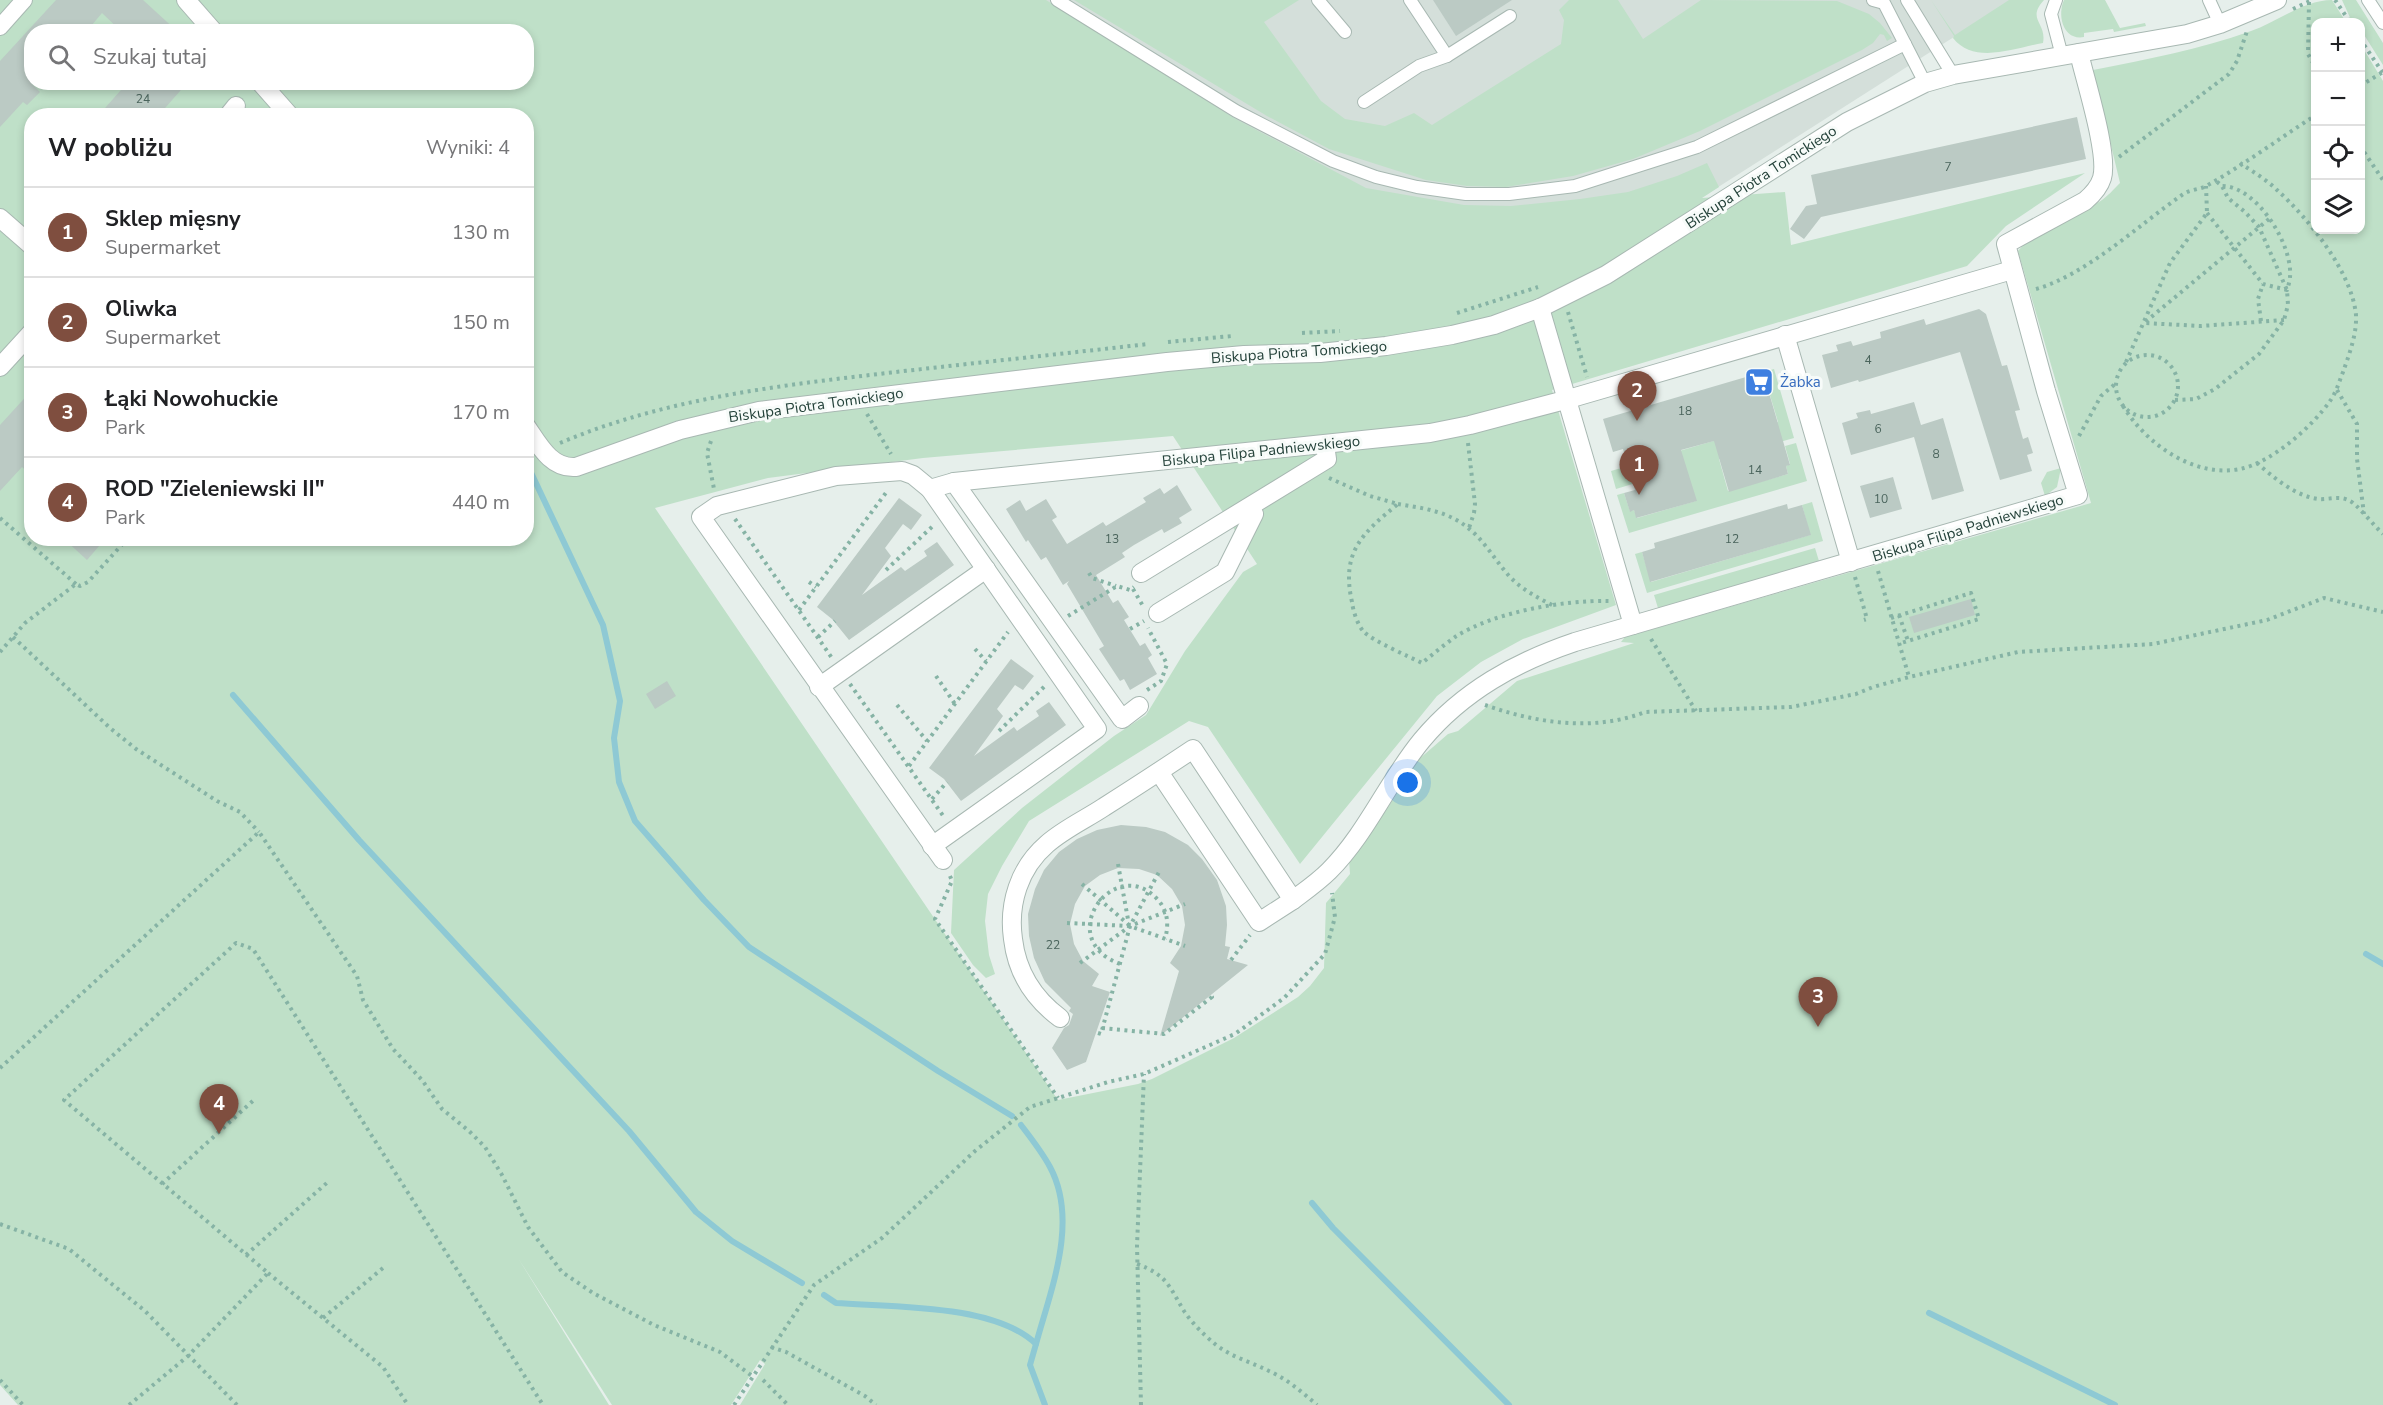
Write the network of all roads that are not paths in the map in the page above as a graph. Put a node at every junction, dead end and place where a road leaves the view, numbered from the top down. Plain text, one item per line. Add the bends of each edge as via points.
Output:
1 (24, 0) edge
2 (186, 0) edge
3 (1057, 0) edge
4 (1318, 0) edge
5 (1410, 0) edge
6 (1907, 0) edge
7 (2055, 0) edge
8 (2209, 0) edge
9 (2277, 0) edge
10 (2368, 0) edge
11 (1880, 1) edge
12 (1510, 16) dead end
13 (2383, 23) edge
14 (207, 24) edge
15 (2220, 24) junction
16 (0, 27) edge
17 (1345, 32) dead end
18 (1905, 44) junction
19 (2070, 54) junction
20 (1447, 56) junction
21 (1953, 75) junction
22 (1925, 83) junction
23 (267, 90) edge
24 (1364, 102) dead end
25 (283, 108) edge
26 (0, 218) edge
27 (24, 239) edge
28 (2012, 270) junction
29 (1539, 308) junction
30 (1785, 335) junction
31 (24, 341) edge
32 (0, 367) edge
33 (1565, 400) junction
34 (534, 437) edge
35 (1325, 445) junction
36 (954, 482) junction
37 (930, 489) junction
38 (1250, 507) junction
39 (1851, 562) junction
40 (986, 569) junction
41 (1141, 573) road end
42 (1151, 617) road end
43 (1637, 624) junction
44 (819, 687) junction
45 (1139, 706) road end
46 (1159, 772) junction
47 (1293, 900) junction
48 (1060, 1018) dead end

1 - 16 street
2 - 14 street
3 - 18 lane via 1236,111 1333,161 1376,177 1466,194 1509,194 1575,186 1697,147
4 - 17 lane
5 - 20 lane
6 - 21 lane
7 - 19 lane via 2051,14
8 - 15 lane
9 - 15 street, Biskupa Piotra Tomickiego
10 - 13 lane
11 - 18 lane
12 - 20 lane
15 - 19 street, Biskupa Piotra Tomickiego via 2187,34
18 - 22 lane
19 - 21 street, Biskupa Piotra Tomickiego
19 - 28 street, Biskupa Filipa Padniewskiego via 2100,145 2102,179 2085,201 2006,243
20 - 24 lane via 1419,66
21 - 22 street, Biskupa Piotra Tomickiego
22 - 29 street, Biskupa Piotra Tomickiego via 1847,122 1606,275
23 - 25 street
26 - 27 street
28 - 30 street, Biskupa Filipa Padniewskiego
28 - 39 street, Biskupa Filipa Padniewskiego via 2078,495
29 - 33 street
29 - 34 street, Biskupa Piotra Tomickiego via 1462,333 1386,346 1167,362 759,411 708,422 569,468 549,457
30 - 33 street, Biskupa Filipa Padniewskiego
30 - 39 street
31 - 32 street
33 - 35 street, Biskupa Filipa Padniewskiego via 1430,433
33 - 43 street via 1625,602
35 - 36 street, Biskupa Filipa Padniewskiego
35 - 38 street via 1327,459
36 - 37 street, Biskupa Filipa Padniewskiego
36 - 45 street via 1122,719
37 - 40 street
37 - 44 street via 902,471 836,476 721,505 701,517
38 - 41 street
38 - 42 street via 1254,514 1225,572
39 - 43 street, Biskupa Filipa Padniewskiego
40 - 44 street
40 - 44 street via 1097,729 954,831 938,853
43 - 47 street, Biskupa Filipa Padniewskiego via 1527,660 1464,698 1422,741 1347,850 1329,871
46 - 47 street, Biskupa Filipa Padniewskiego via 1259,922
46 - 47 street via 1193,749
46 - 48 street via 1046,844 1018,883 1012,903 1014,951 1031,991

